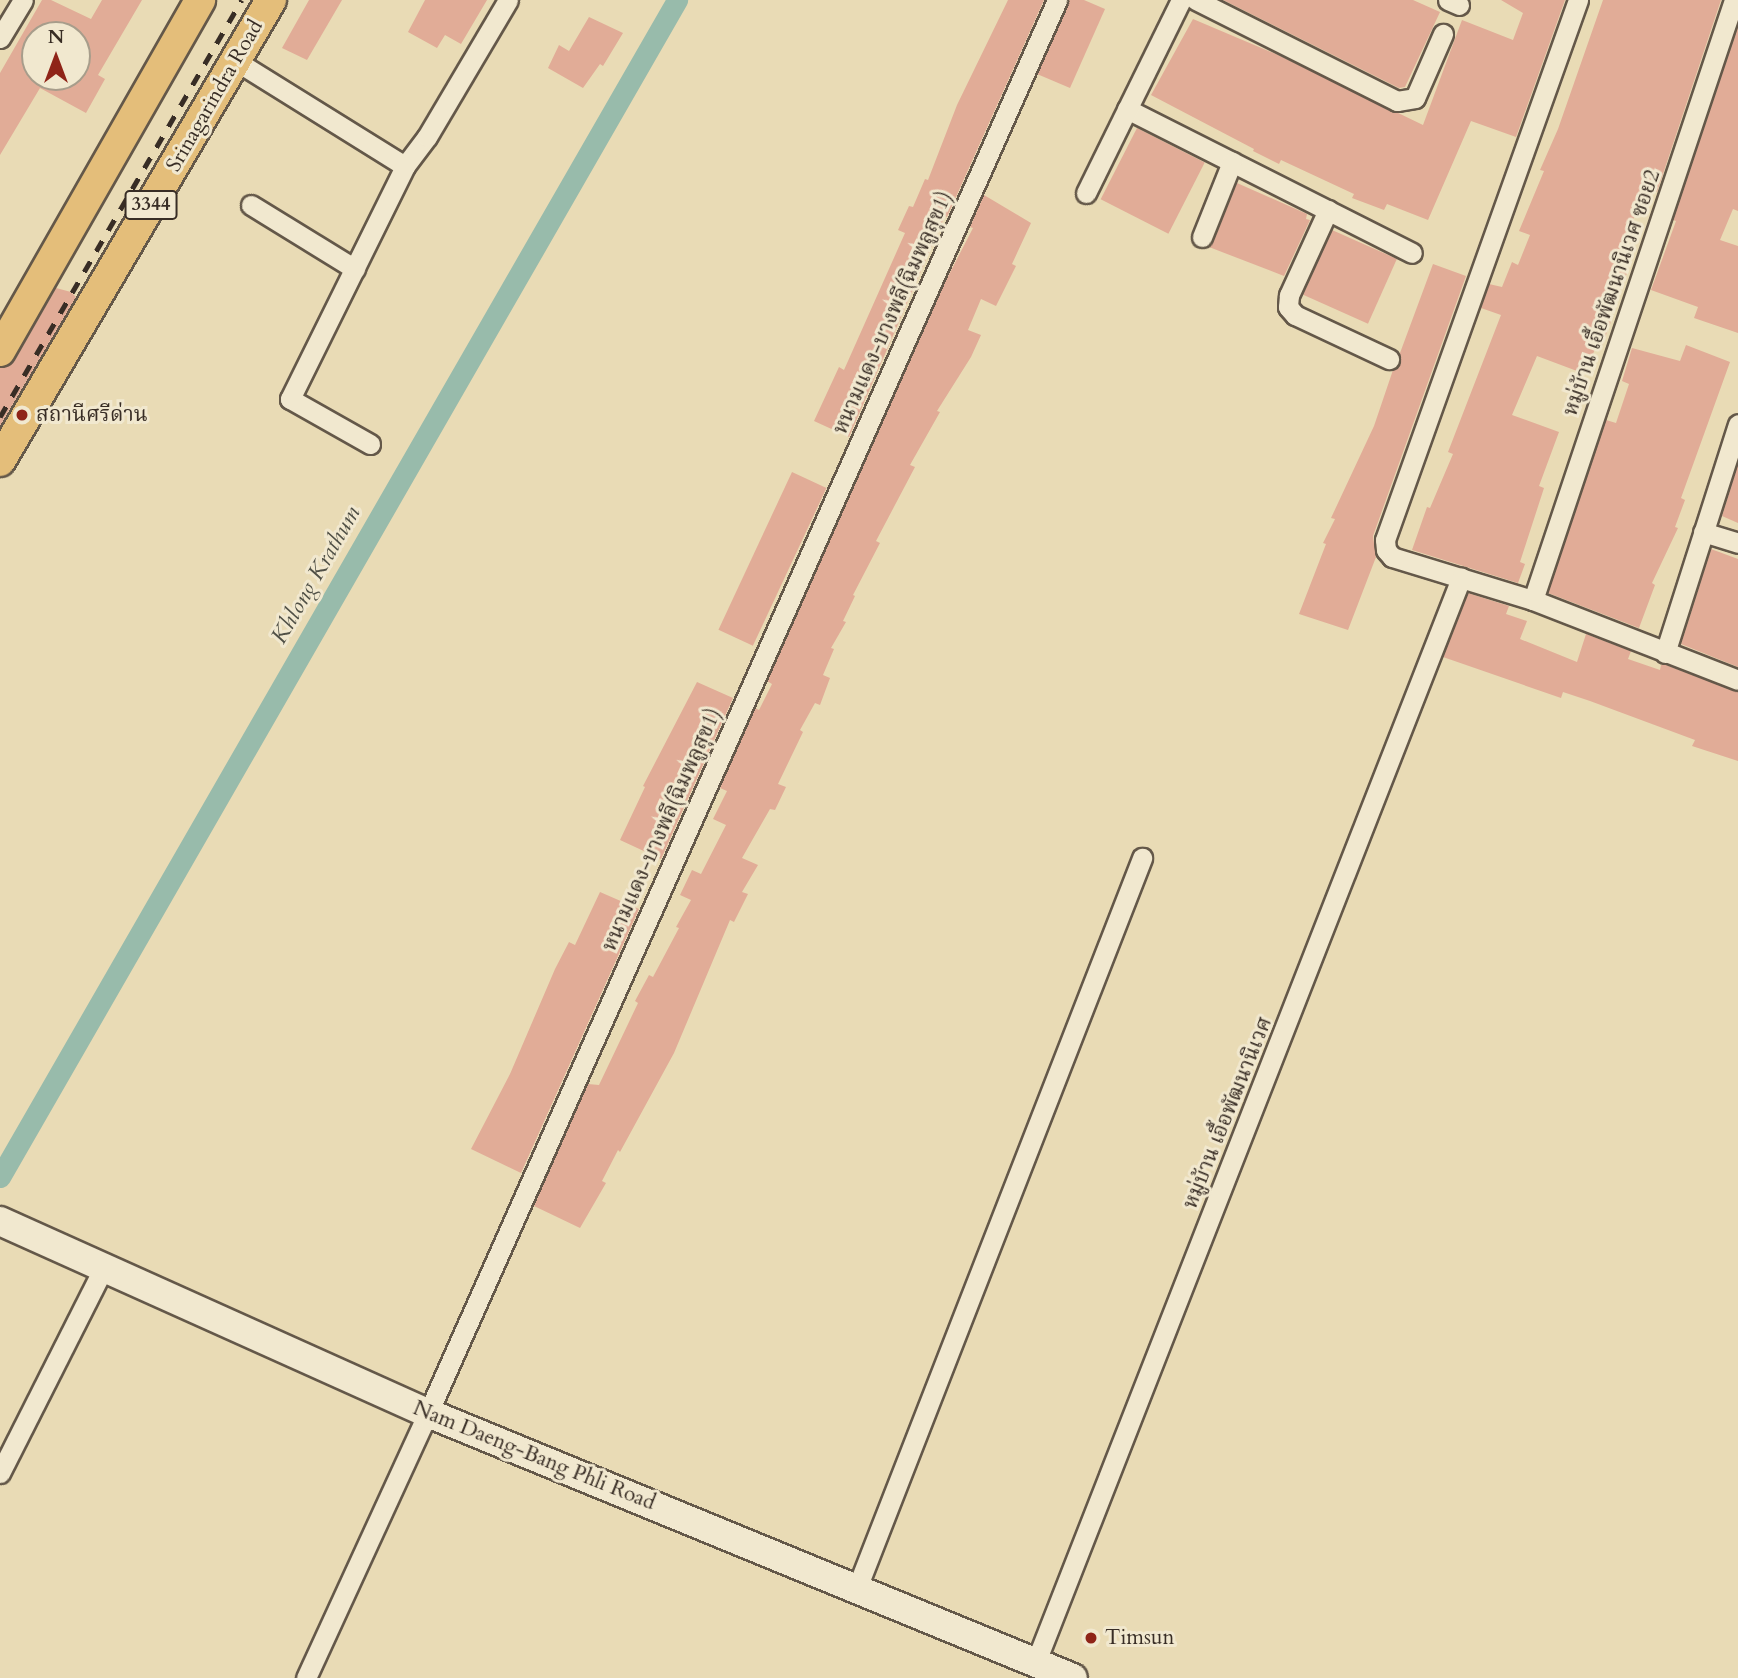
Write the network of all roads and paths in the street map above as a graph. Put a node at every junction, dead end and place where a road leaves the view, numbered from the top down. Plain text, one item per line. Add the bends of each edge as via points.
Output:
1 (23, 0) edge
2 (200, 0) edge
3 (271, 0) edge
4 (508, 0) edge
5 (1057, 0) edge
6 (1181, 0) edge
7 (1196, 0) edge
8 (1578, 0) edge
9 (1734, 0) edge
10 (1443, 34) dead end
11 (0, 38) edge
12 (236, 61) junction
13 (1127, 109) junction
14 (1232, 162) junction
15 (405, 166) junction
16 (1086, 192) dead end
17 (251, 205) dead end
18 (1328, 210) junction
19 (1202, 237) dead end
20 (1412, 253) dead end
21 (355, 269) junction
22 (0, 351) edge
23 (1389, 359) dead end
24 (30, 410) junction
25 (1738, 424) edge
26 (370, 444) dead end
27 (0, 461) edge
28 (0, 474) edge
29 (1703, 532) junction
30 (1738, 543) edge
31 (1461, 578) junction
32 (1533, 600) junction
33 (1665, 653) junction
34 (1738, 680) edge
35 (1142, 858) dead end
36 (0, 1221) edge
37 (103, 1269) junction
38 (428, 1413) junction
39 (0, 1473) edge
40 (857, 1588) junction
41 (1035, 1664) junction
42 (306, 1678) edge
43 (1073, 1678) edge

1 - 11 street
2 - 22 main road, 3344
3 - 12 main road, Srinagarindra Road / 3344
4 - 15 street
5 - 38 street, หนามแดง-บางพลี(ฉิมพลูสุข1)
6 - 13 street
7 - 10 street via 1397,101 1415,98
8 - 31 street via 1385,540 1392,557
9 - 32 street, หมู่บ้าน เอื้อพัฒนานิเวศ ซอย2
12 - 15 street
12 - 24 main road, Srinagarindra Road / 3344
13 - 14 street
13 - 16 street
14 - 18 street
14 - 19 street
15 - 21 street
17 - 21 street
18 - 20 street
18 - 23 street via 1289,295 1288,307 1294,315
21 - 26 street via 290,399
24 - 27 main road, Srinagarindra Road / 3344
24 - 28 main road, Srinagarindra Road / 3344
25 - 29 street
29 - 30 street
29 - 33 street
31 - 32 street
31 - 41 street, หมู่บ้าน เอื้อพัฒนานิเวศ
32 - 33 street
33 - 34 street
35 - 40 street
36 - 37 main road, Nam Daeng-Bang Phli Road
37 - 38 main road, Nam Daeng-Bang Phli Road
37 - 39 street
38 - 40 main road, Nam Daeng-Bang Phli Road
38 - 42 street, หนามแดง-บางพลี(ฉิมพลูสุข1)
40 - 41 main road, Nam Daeng-Bang Phli Road
41 - 43 main road, Nam Daeng-Bang Phli Road

